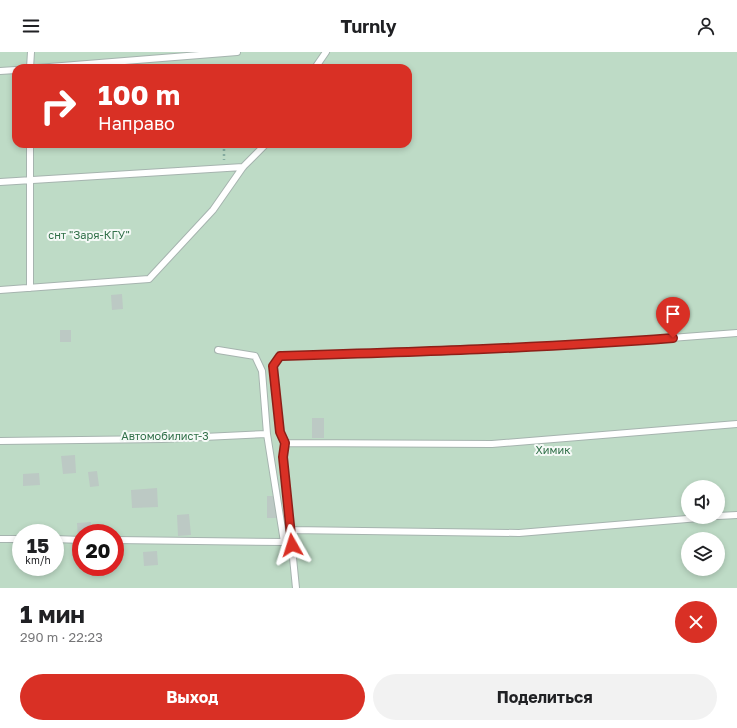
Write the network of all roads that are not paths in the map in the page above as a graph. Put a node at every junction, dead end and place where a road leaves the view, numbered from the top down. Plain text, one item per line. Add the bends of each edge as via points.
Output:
1 (30, 52) edge
2 (237, 52) edge
3 (326, 52) edge
4 (30, 64) edge
5 (87, 64) edge
6 (318, 64) edge
7 (12, 70) edge
8 (0, 71) edge
9 (30, 148) edge
10 (262, 148) edge
11 (243, 167) junction
12 (30, 180) junction
13 (0, 182) edge
14 (30, 288) junction
15 (0, 290) edge
16 (737, 333) edge
17 (218, 350) dead end
18 (737, 424) edge
19 (267, 434) junction
20 (0, 441) edge
21 (285, 443) junction
22 (737, 515) edge
23 (725, 516) edge
24 (681, 520) edge
25 (290, 530) junction
26 (0, 539) edge
27 (12, 539) edge
28 (124, 540) edge
29 (296, 588) edge

1 - 4 lane
2 - 5 lane
3 - 6 lane
7 - 8 lane
9 - 12 lane
10 - 11 lane
11 - 12 lane
11 - 14 lane via 213,210 150,279
12 - 13 lane
12 - 14 lane
14 - 15 lane
16 - 21 lane via 578,345 280,356 273,366 280,432
17 - 19 lane via 255,356 262,371
18 - 21 lane via 492,444
19 - 20 lane via 162,439
19 - 28 lane via 284,542
21 - 25 lane via 283,457
22 - 23 lane
24 - 25 lane via 519,533
25 - 29 lane
26 - 27 lane

